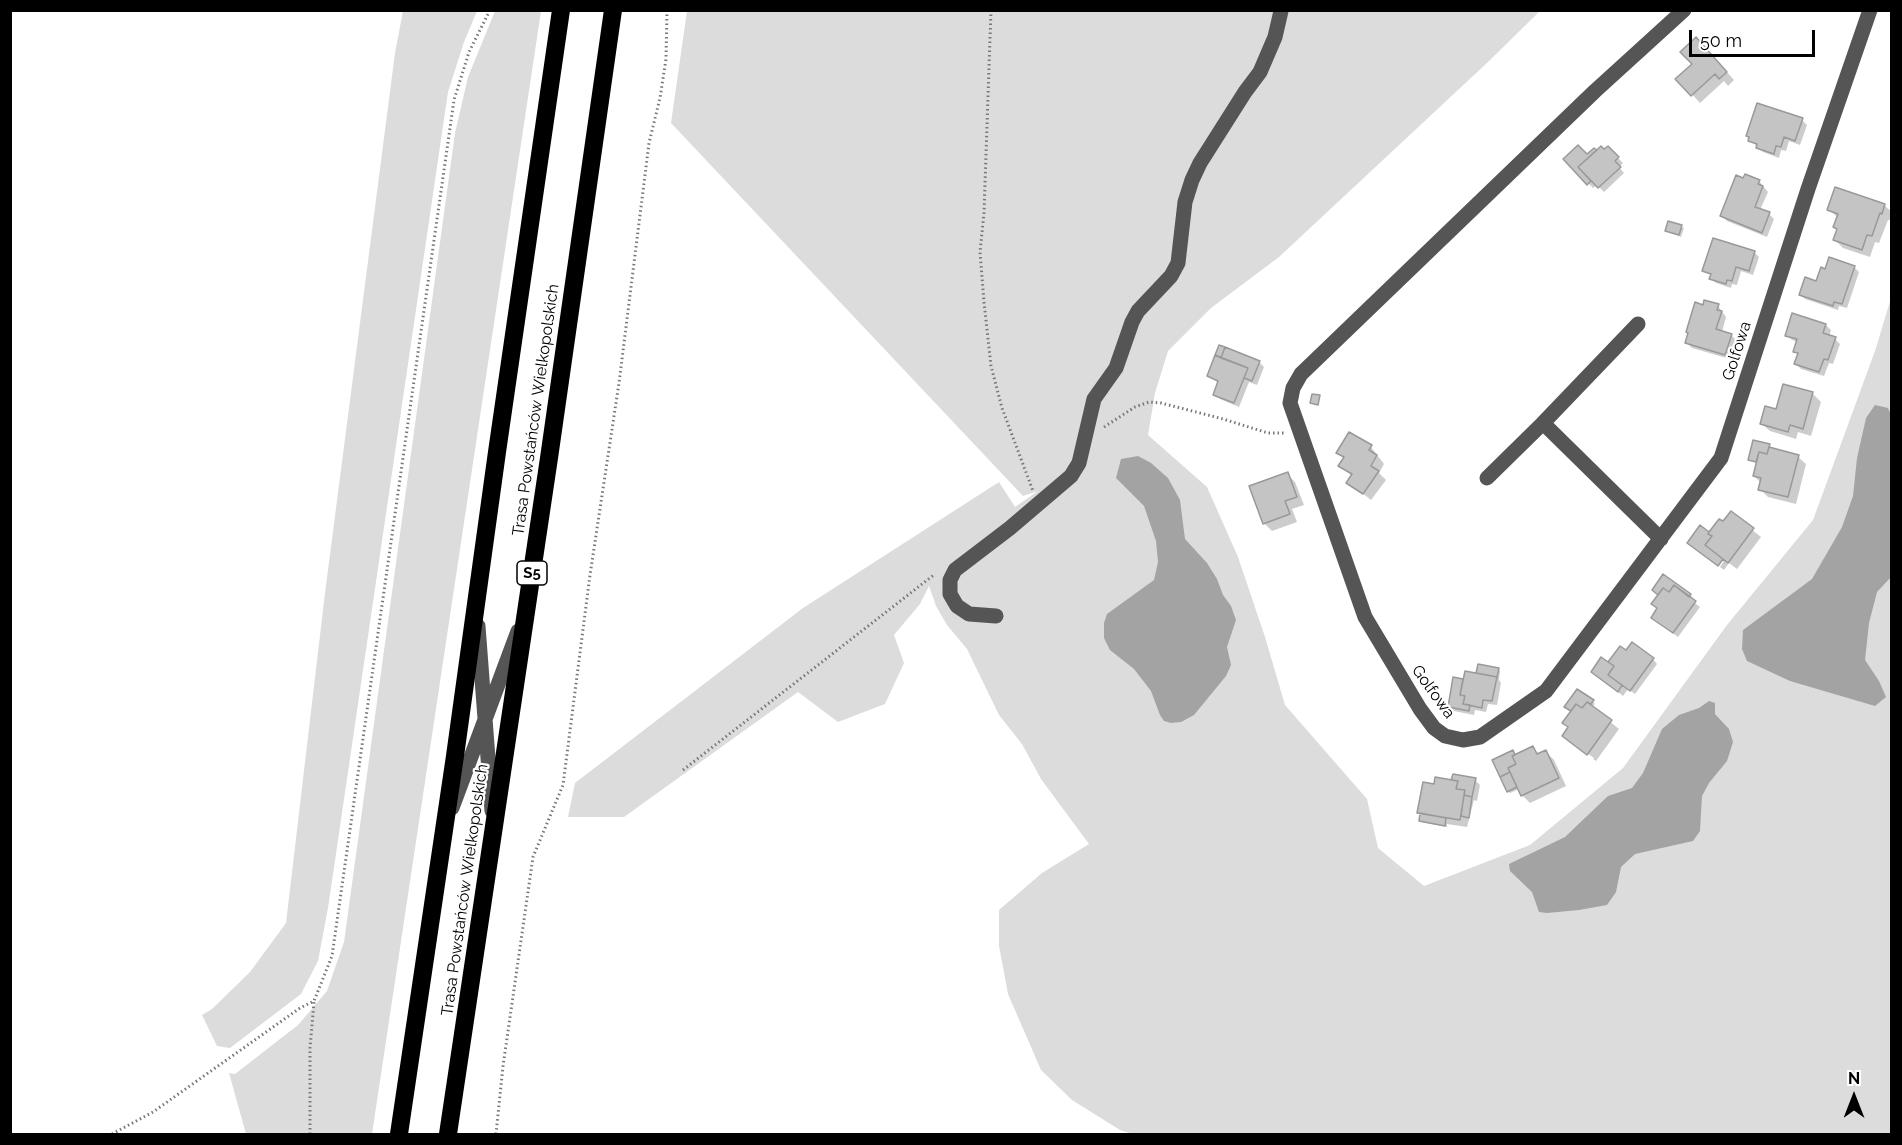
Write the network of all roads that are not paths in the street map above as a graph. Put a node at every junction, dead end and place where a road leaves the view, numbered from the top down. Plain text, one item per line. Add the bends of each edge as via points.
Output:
1 (561, 10) edge
2 (613, 10) edge
3 (1281, 10) edge
4 (1684, 10) edge
5 (1870, 10) edge
6 (1638, 324) dead end
7 (1543, 423) junction
8 (1487, 478) dead end
9 (1661, 539) junction
10 (476, 601) junction
11 (527, 609) junction
12 (996, 616) dead end
13 (485, 720) junction
14 (445, 828) junction
15 (493, 835) junction
16 (399, 1134) edge
17 (448, 1134) edge

1 - 10 highway, Trasa Powstańców Wielkopolskich
2 - 11 highway, Trasa Powstańców Wielkopolskich / S5
3 - 12 lane via 1260,72 1192,180 1185,202 1178,263 1138,311 1116,368 1094,399 1079,463 1071,476 955,570 950,580 950,594 957,606 969,614
4 - 9 lane, Golfowa via 1301,374 1290,403 1365,617 1420,709 1445,736 1463,740 1480,737 1546,692
5 - 9 lane, Golfowa via 1721,458
6 - 7 lane
7 - 8 lane
7 - 9 lane
10 - 13 lane
10 - 14 highway, Trasa Powstańców Wielkopolskich
11 - 13 lane
11 - 15 highway, Trasa Powstańców Wielkopolskich / S5
13 - 14 lane
13 - 15 lane
14 - 16 highway, Trasa Powstańców Wielkopolskich
15 - 17 highway, Trasa Powstańców Wielkopolskich / S5

